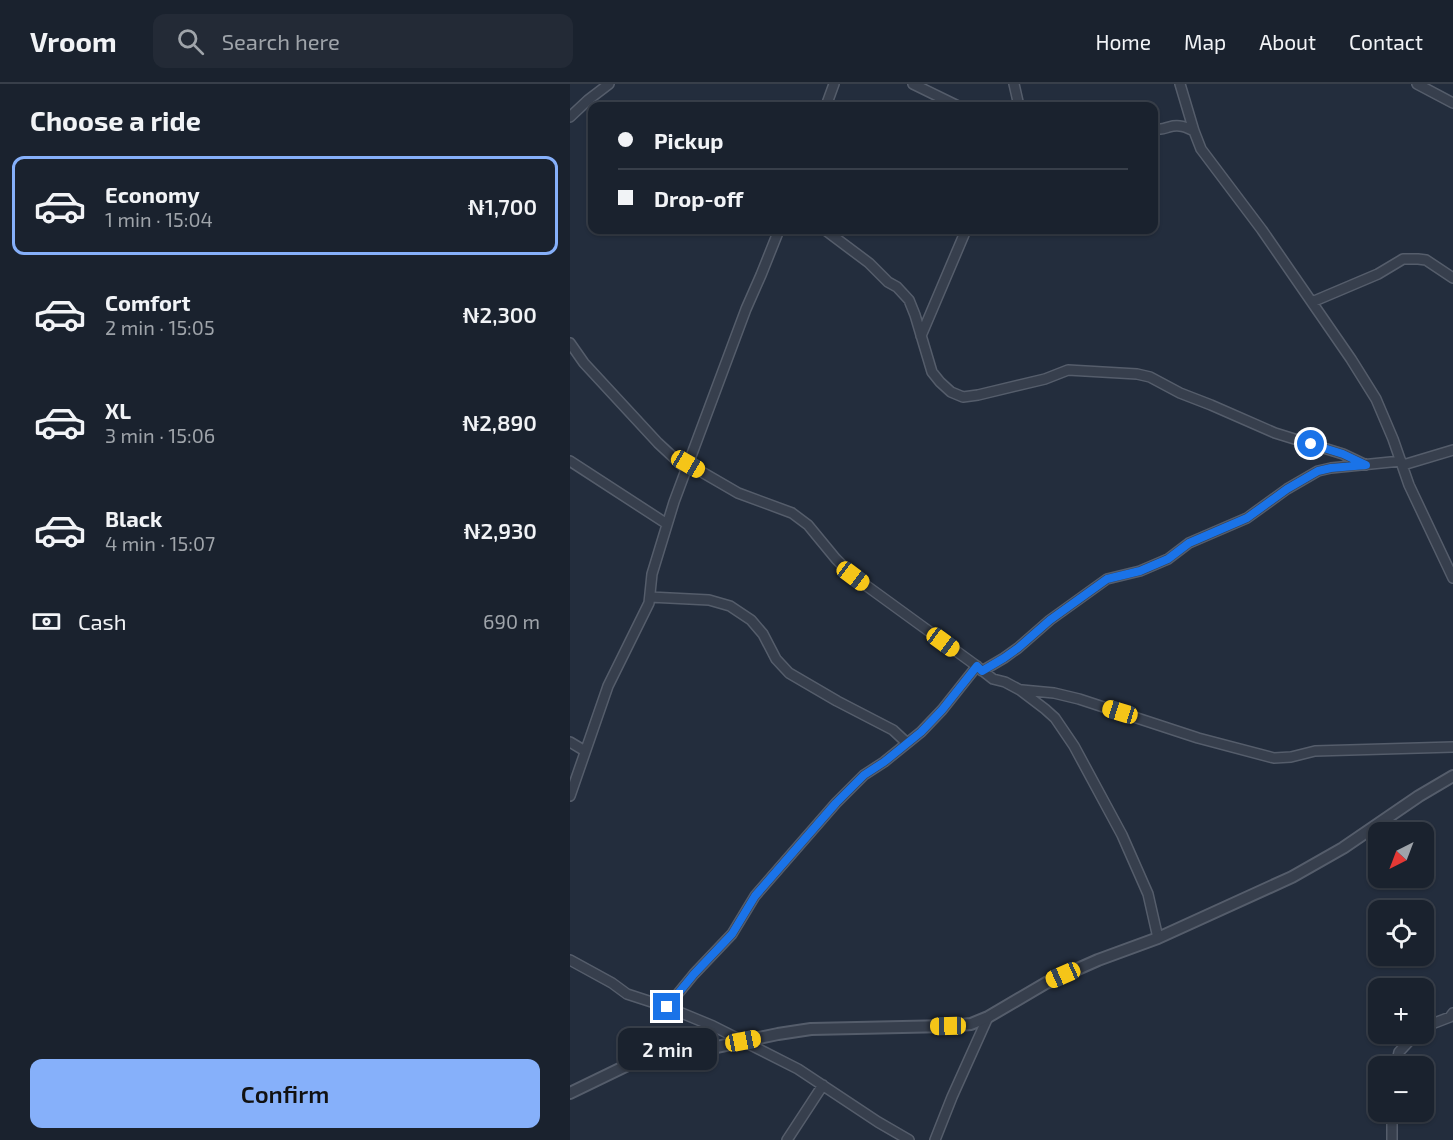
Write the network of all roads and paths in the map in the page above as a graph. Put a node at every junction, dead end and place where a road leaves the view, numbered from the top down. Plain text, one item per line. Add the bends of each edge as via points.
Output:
1 (609, 84) edge
2 (834, 84) edge
3 (913, 84) edge
4 (1014, 84) edge
5 (1180, 84) edge
6 (1417, 84) edge
7 (827, 102) edge
8 (950, 102) edge
9 (1017, 102) edge
10 (1453, 103) edge
11 (570, 117) edge
12 (1158, 129) edge
13 (1194, 131) junction
14 (777, 234) edge
15 (830, 234) edge
16 (964, 234) edge
17 (1453, 278) edge
18 (1312, 302) junction
19 (921, 336) junction
20 (570, 343) edge
21 (1453, 450) edge
22 (570, 461) edge
23 (1402, 463) junction
24 (1366, 465) junction
25 (687, 466) junction
26 (667, 524) junction
27 (1453, 578) edge
28 (650, 597) junction
29 (979, 669) junction
30 (1020, 690) junction
31 (570, 742) edge
32 (907, 743) junction
33 (1453, 747) edge
34 (585, 751) junction
35 (1453, 776) edge
36 (570, 796) edge
37 (1158, 938) junction
38 (570, 960) edge
39 (667, 1007) junction
40 (1453, 1013) edge
41 (988, 1017) junction
42 (1434, 1023) edge
43 (743, 1041) junction
44 (1407, 1044) edge
45 (1398, 1056) edge
46 (823, 1085) junction
47 (570, 1093) edge
48 (1392, 1122) edge
49 (787, 1140) edge
50 (909, 1140) edge
51 (935, 1140) edge
52 (1392, 1140) edge

1 - 11 street
2 - 7 street
3 - 8 street
4 - 9 street
5 - 13 street
6 - 10 street
12 - 13 street via 1178,125
13 - 18 street via 1210,161
14 - 25 street
15 - 19 street via 909,300
16 - 19 street
17 - 18 street via 1425,260 1403,259
18 - 23 street via 1376,399
19 - 24 street via 932,372 951,392 963,397 1068,370 1137,374 1275,433
20 - 25 street via 658,443
21 - 23 street
22 - 26 street
23 - 24 street
23 - 27 street
24 - 29 street via 1318,471 1247,518 1189,543 1168,559 1107,579 1011,653
25 - 26 street
25 - 29 street via 738,493 792,513 808,525 853,576
26 - 28 street via 652,574
28 - 32 street via 709,600 730,606 763,634 776,659 789,673 893,730
28 - 34 street via 608,686
29 - 30 street via 993,680
29 - 32 street
30 - 33 street via 1079,699 1274,758 1315,751
30 - 37 street via 1055,718 1074,746 1122,835 1148,894
31 - 34 street
32 - 39 street via 864,775 836,803 755,896 732,934
34 - 36 street
35 - 37 street via 1292,877
37 - 41 street via 1046,983
38 - 39 street via 627,994
39 - 43 street
40 - 42 street
41 - 43 street via 971,1024 948,1026 811,1029
41 - 51 street
43 - 46 street
43 - 47 street via 634,1062
44 - 45 street
46 - 49 street
46 - 50 street
48 - 52 street

